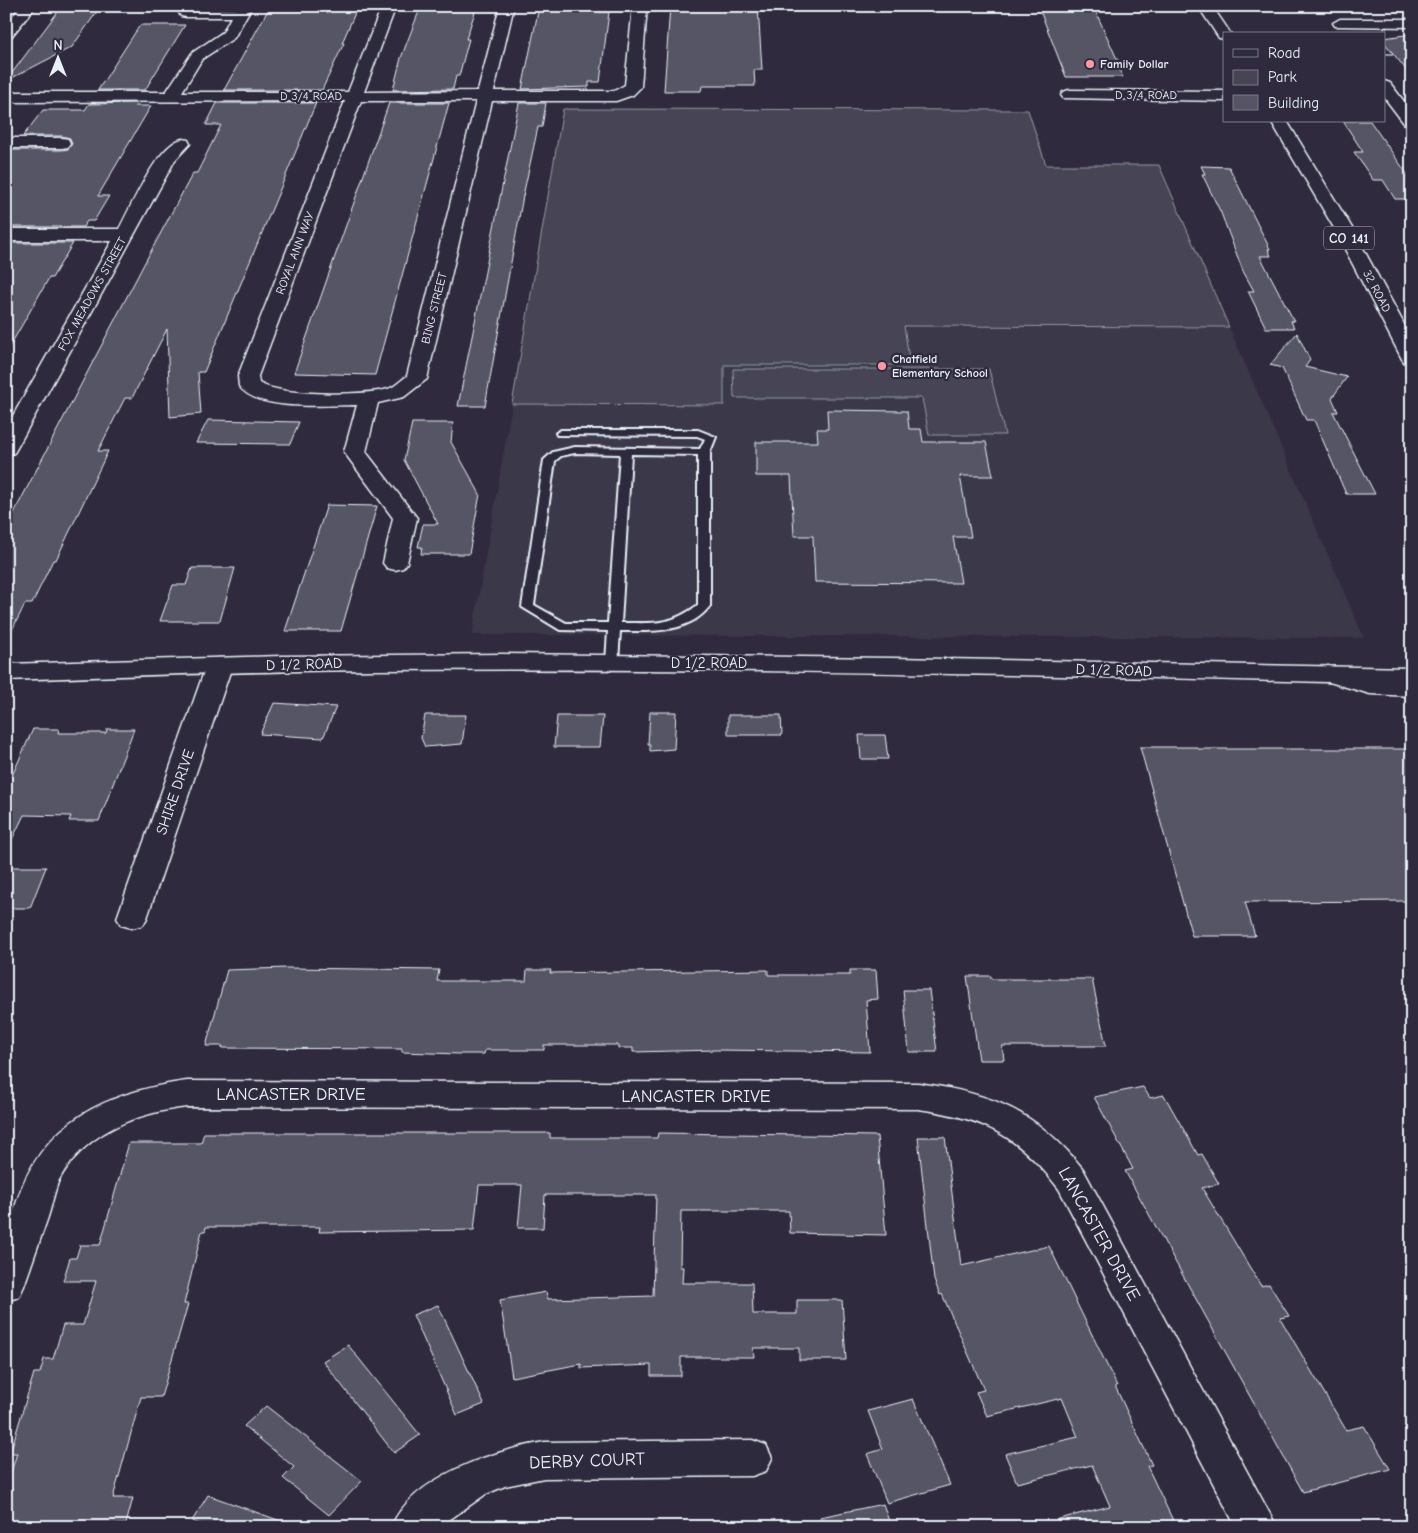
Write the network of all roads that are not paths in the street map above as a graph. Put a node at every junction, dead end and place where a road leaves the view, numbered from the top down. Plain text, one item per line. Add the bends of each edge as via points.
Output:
1 (29, 6) edge
2 (389, 6) edge
3 (507, 6) edge
4 (640, 6) edge
5 (1206, 6) edge
6 (243, 10) edge
7 (186, 13) dead end
8 (1340, 23) edge
9 (1412, 23) edge
10 (6, 34) edge
11 (1223, 34) edge
12 (1387, 93) edge
13 (1069, 95) dead end
14 (355, 96) junction
15 (486, 96) junction
16 (1223, 96) edge
17 (13, 97) edge
18 (171, 97) junction
19 (1412, 97) edge
20 (6, 115) edge
21 (1279, 122) edge
22 (1412, 123) edge
23 (6, 143) edge
24 (62, 143) dead end
25 (182, 144) dead end
26 (6, 235) edge
27 (125, 235) junction
28 (1412, 359) edge
29 (368, 399) junction
30 (561, 434) dead end
31 (6, 448) edge
32 (626, 450) junction
33 (704, 452) junction
34 (395, 564) dead end
35 (614, 627) junction
36 (612, 662) junction
37 (219, 666) junction
38 (6, 672) edge
39 (1328, 674) junction
40 (1412, 676) edge
41 (1412, 688) edge
42 (132, 918) dead end
43 (6, 1286) edge
44 (752, 1458) dead end
45 (411, 1527) edge
46 (1257, 1527) edge

1 - 10 street
2 - 14 street, ROYAL ANN WAY
3 - 15 street, BING STREET
4 - 15 street, D 3/4 ROAD via 633,87 628,92 616,96
5 - 11 street
6 - 7 street
6 - 18 street via 229,35 190,63
8 - 9 street
12 - 19 street
12 - 22 street
13 - 16 street, D 3/4 ROAD
14 - 15 street, D 3/4 ROAD
14 - 18 street, D 3/4 ROAD
14 - 29 street, ROYAL ANN WAY via 247,381 254,390 271,397
15 - 29 street, BING STREET via 418,379 397,393
17 - 18 street, D 3/4 ROAD
17 - 20 street
21 - 28 street, 32 ROAD / CO 141 via 1343,228
23 - 24 street
25 - 27 street, FOX MEADOWS STREET via 168,157
26 - 27 street
27 - 31 street, FOX MEADOWS STREET
29 - 34 street via 355,452 405,518
30 - 33 lane via 698,433 711,438
32 - 33 lane
32 - 35 lane
32 - 35 lane via 575,450 557,454 550,460 528,607 564,627
33 - 35 lane via 704,606 688,618 667,627
35 - 36 lane
36 - 37 street, D 1/2 ROAD
36 - 39 street, D 1/2 ROAD via 873,663
37 - 38 street, D 1/2 ROAD
37 - 42 street, SHIRE DRIVE
39 - 40 street, D 1/2 ROAD
39 - 41 street via 1370,686
43 - 46 street, LANCASTER DRIVE via 38,1191 58,1154 81,1132 116,1110 163,1096 898,1096 943,1099 992,1112 1014,1124 1047,1148 1060,1163
44 - 45 street, DERBY COURT via 544,1460 514,1464 456,1488

